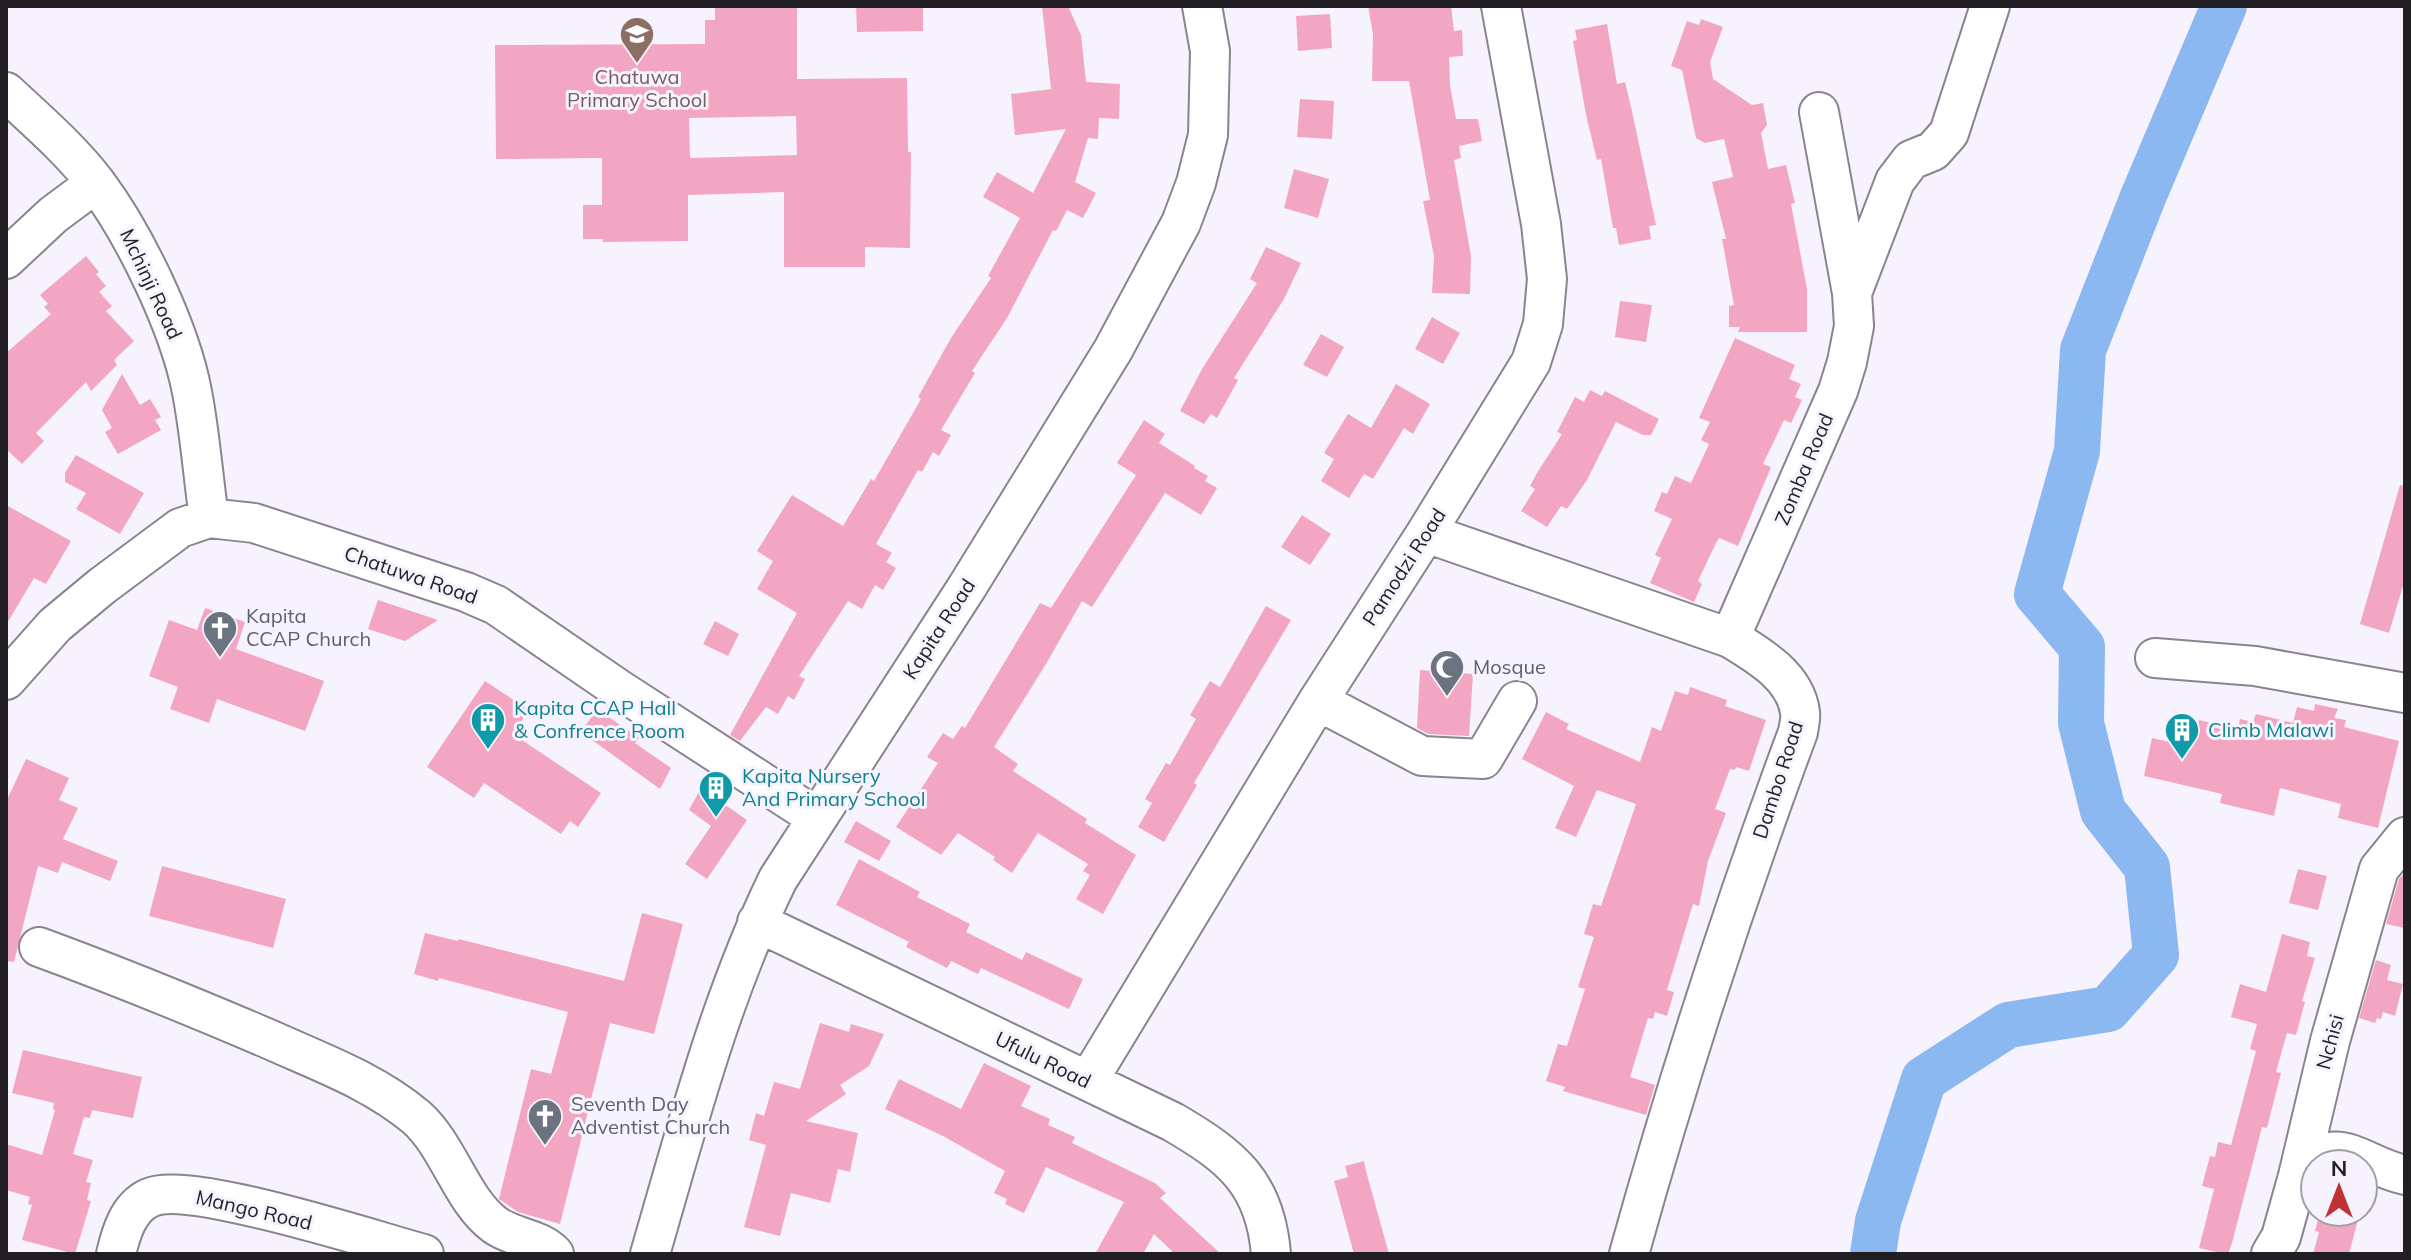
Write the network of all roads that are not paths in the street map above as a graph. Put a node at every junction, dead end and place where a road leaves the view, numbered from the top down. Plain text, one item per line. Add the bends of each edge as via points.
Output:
1 (1202, 6) edge
2 (1501, 6) edge
3 (1990, 6) edge
4 (6, 92) edge
5 (1819, 112) dead end
6 (96, 183) junction
7 (6, 259) edge
8 (1852, 293) junction
9 (209, 518) junction
10 (1426, 533) junction
11 (1730, 638) junction
12 (2155, 658) dead end
13 (6, 680) edge
14 (2405, 693) edge
15 (1318, 701) junction
16 (1517, 701) dead end
17 (816, 817) junction
18 (2405, 837) edge
19 (757, 922) junction
20 (39, 947) dead end
21 (1088, 1081) junction
22 (2405, 1175) edge
23 (2298, 1176) junction
24 (116, 1254) edge
25 (424, 1254) edge
26 (554, 1254) edge
27 (650, 1254) edge
28 (1271, 1254) edge
29 (1629, 1254) edge
30 (2271, 1254) edge

1 - 17 street, Kapita Road via 1210,51 1208,135 1181,223 1105,363
2 - 10 street, Pamodzi Road via 1541,224 1547,297 1531,362
3 - 8 street, Zomba Road via 1949,133 1933,151 1911,160 1895,181
4 - 6 street, Mchinji Road
5 - 8 street, Zomba Road
6 - 7 street
6 - 9 street, Mchinji Road via 119,218 178,340 192,391
8 - 11 street, Zomba Road via 1854,326 1838,391
9 - 13 street, Chatuwa Road via 180,528 102,586 55,625
9 - 17 street, Chatuwa Road via 254,523 496,605
10 - 11 street, Dambo Road
10 - 15 street, Pamodzi Road
11 - 29 street, Dambo Road via 1780,674 1800,713 1798,732 1751,859
12 - 14 street via 2255,666
15 - 16 street via 1422,756 1483,759
15 - 21 street, Pamodzi Road
17 - 19 street, Kapita Road
18 - 23 street, Nchisi via 2379,869
19 - 21 street, Ufulu Road
19 - 27 street, Kapita Road via 707,1056
20 - 26 street via 152,988 370,1084 418,1119 494,1224
21 - 28 street, Ufulu Road via 1214,1146 1244,1174 1262,1209
22 - 23 street via 2343,1151 2326,1151
23 - 30 street, Nchisi
24 - 25 street, Mango Road via 138,1205 168,1193 238,1203

